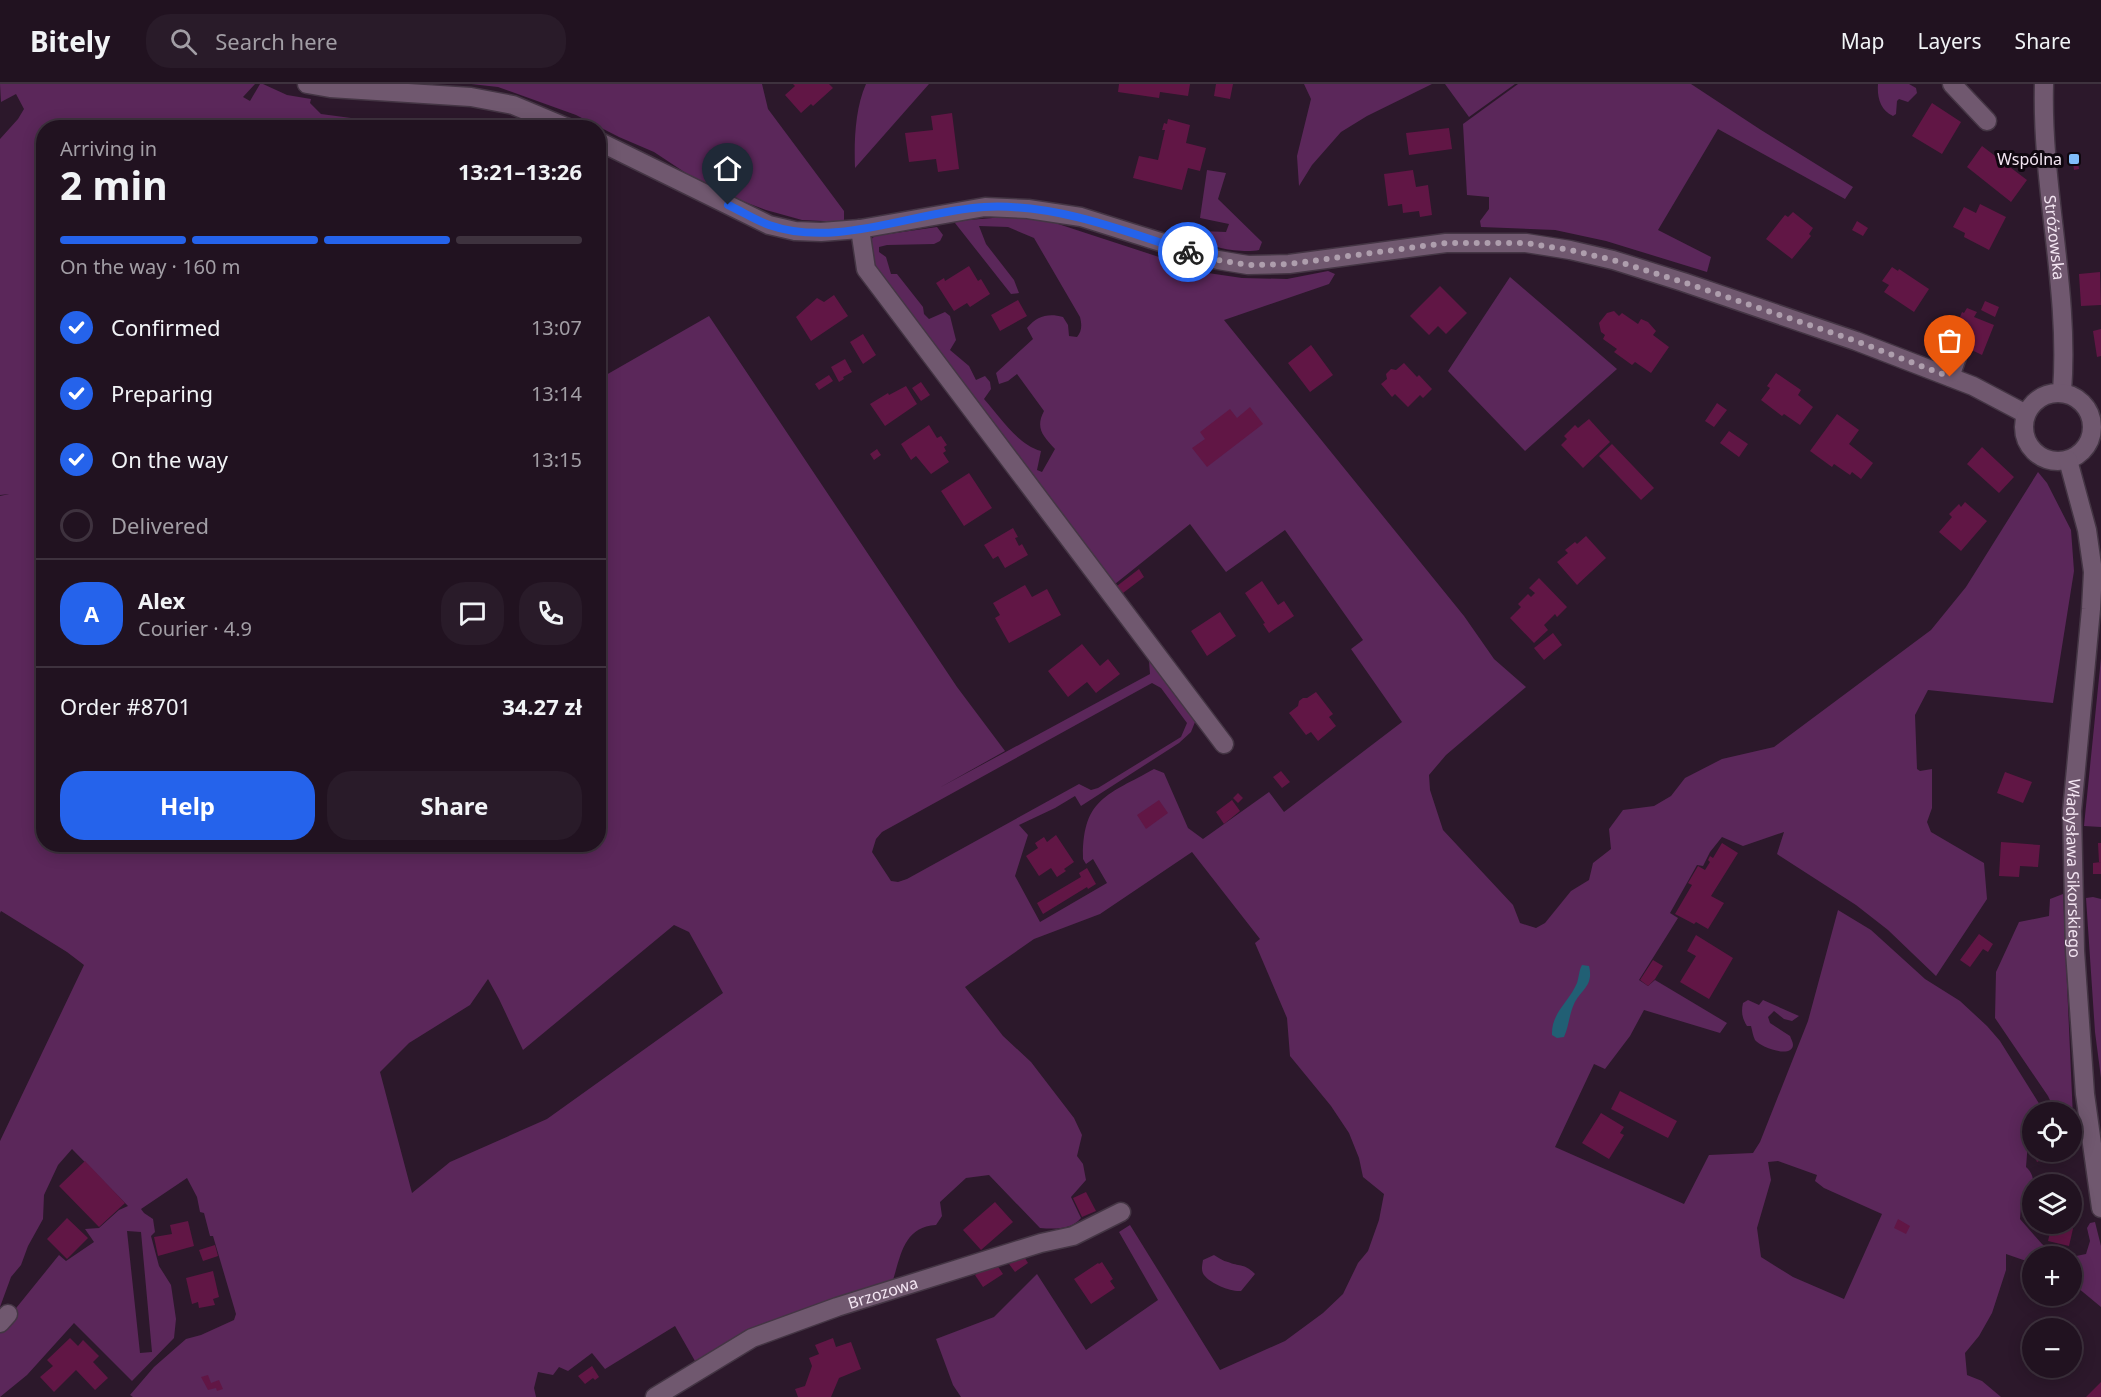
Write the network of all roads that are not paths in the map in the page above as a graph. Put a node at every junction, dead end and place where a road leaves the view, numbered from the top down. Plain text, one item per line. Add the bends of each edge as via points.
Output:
1 (307, 84) edge
2 (1952, 84) edge
3 (2044, 84) edge
4 (549, 120) edge
5 (1988, 121) dead end
6 (606, 145) edge
7 (860, 229) junction
8 (1957, 357) dead end
9 (1950, 377) junction
10 (2062, 392) junction
11 (2026, 414) junction
12 (2096, 418) edge
13 (2068, 460) junction
14 (2093, 665) edge
15 (1224, 744) dead end
16 (2101, 1208) edge
17 (1121, 1212) dead end
18 (655, 1397) edge

1 - 4 street via 471,97 513,105
2 - 5 street
3 - 10 street, Stróżowska via 2048,168 2064,322
6 - 7 street via 768,225 795,231
7 - 9 street via 985,207 1028,209 1081,217 1218,260 1248,265 1289,264 1446,243 1526,243 1613,260 1683,282
7 - 15 street via 866,269
8 - 9 street
9 - 11 street
10 - 11 street via 2040,397
10 - 12 street via 2081,401
11 - 13 street via 2023,429 2027,444 2038,456
12 - 13 street via 2083,451
13 - 14 street, Władysława Sikorskiego via 2087,530 2093,572
14 - 16 street, Władysława Sikorskiego via 2072,811 2075,951 2085,1094
17 - 18 street, Brzozowa via 1073,1236 848,1303 752,1338

